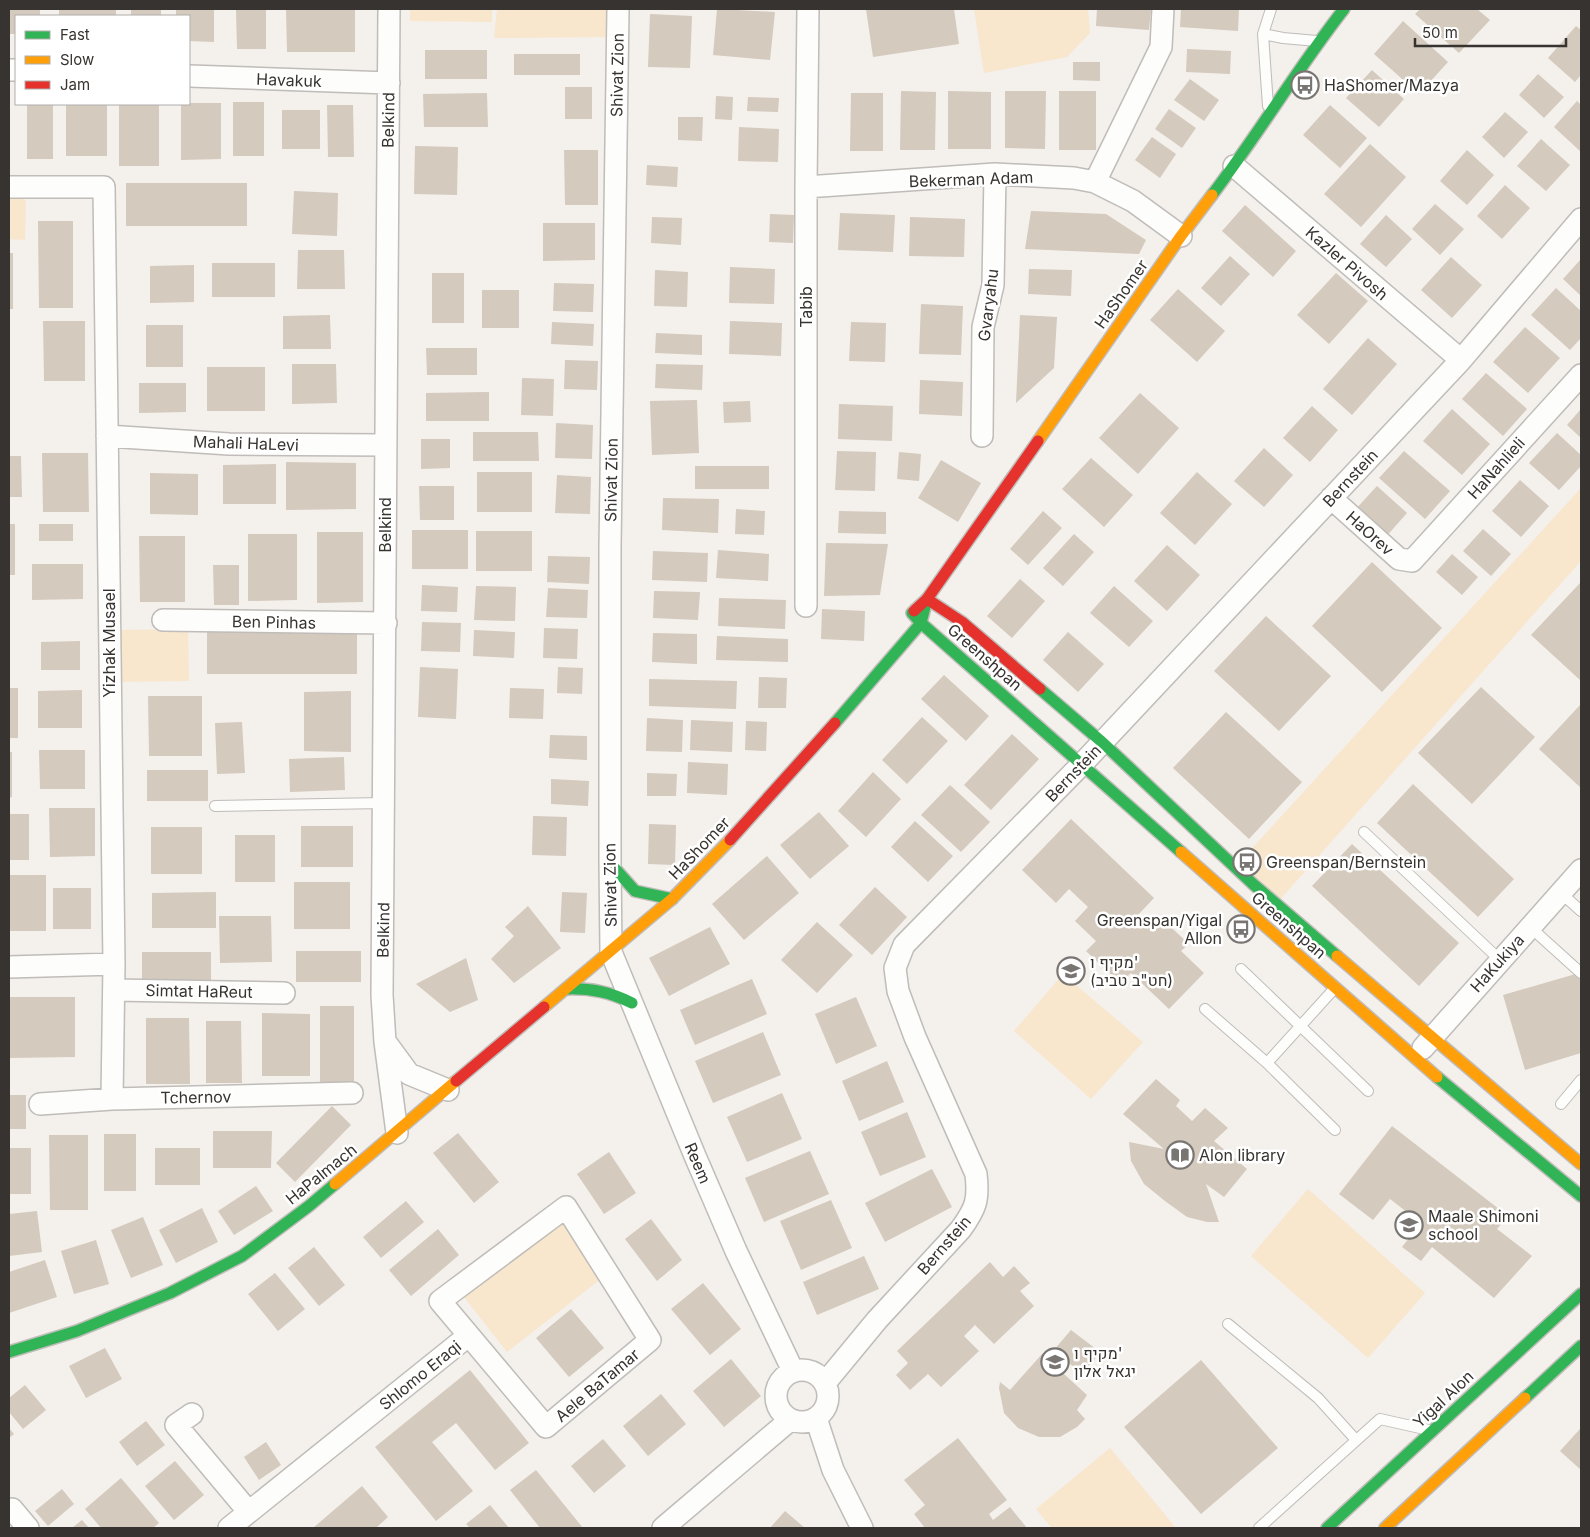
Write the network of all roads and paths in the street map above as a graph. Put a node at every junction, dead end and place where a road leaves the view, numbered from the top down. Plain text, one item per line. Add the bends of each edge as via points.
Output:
1 (389, 9) edge
2 (618, 9) edge
3 (808, 9) edge
4 (1163, 9) edge
5 (1271, 9) edge
6 (1344, 9) edge
7 (1263, 34) junction
8 (1319, 41) junction
9 (190, 76) edge
10 (389, 83) junction
11 (1269, 115) junction
12 (1234, 166) junction
13 (995, 174) junction
14 (1095, 182) junction
15 (9, 187) edge
16 (806, 187) junction
17 (1581, 219) edge
18 (1181, 236) junction
19 (1460, 360) junction
20 (1581, 375) edge
21 (107, 436) junction
22 (982, 436) dead end
23 (384, 445) junction
24 (1331, 498) junction
25 (1412, 561) joint
26 (928, 599) junction
27 (806, 606) dead end
28 (908, 616) joint
29 (162, 620) dead end
30 (386, 623) junction
31 (921, 623) junction
32 (870, 665) dead end
33 (1102, 742) junction
34 (804, 759) junction
35 (1082, 764) junction
36 (384, 803) junction
37 (215, 806) dead end
38 (1364, 832) dead end
39 (610, 863) junction
40 (1581, 870) edge
41 (1561, 893) junction
42 (672, 899) junction
43 (1581, 911) edge
44 (1530, 927) junction
45 (611, 952) junction
46 (1500, 960) junction
47 (114, 964) junction
48 (9, 967) edge
49 (1241, 969) dead end
50 (1581, 973) edge
51 (1334, 988) junction
52 (566, 989) junction
53 (114, 990) junction
54 (284, 993) dead end
55 (632, 1002) junction
56 (1205, 1009) dead end
57 (1299, 1026) junction
58 (1431, 1037) junction
59 (386, 1042) junction
60 (1415, 1058) junction
61 (1267, 1063) junction
62 (1581, 1080) edge
63 (448, 1090) junction
64 (1368, 1091) dead end
65 (352, 1094) dead end
66 (112, 1099) junction
67 (40, 1104) dead end
68 (1561, 1104) dead end
69 (1335, 1130) dead end
70 (397, 1132) junction
71 (1581, 1164) edge
72 (1581, 1196) edge
73 (588, 1241) joint
74 (1581, 1294) edge
75 (1228, 1324) dead end
76 (468, 1336) junction
77 (1581, 1346) edge
78 (9, 1352) edge
79 (793, 1371) junction
80 (825, 1383) junction
81 (192, 1414) dead end
82 (816, 1418) junction
83 (790, 1420) junction
84 (1432, 1430) junction
85 (1356, 1440) junction
86 (9, 1512) edge
87 (248, 1512) junction
88 (28, 1528) edge
89 (229, 1528) edge
90 (663, 1528) edge
91 (862, 1528) edge
92 (1258, 1528) edge
93 (1327, 1528) edge
94 (1385, 1528) edge

1 - 10 street, Belkind
2 - 39 street, Shivat Zion via 610,547
3 - 16 street, Tabib
4 - 14 street via 1161,47
5 - 7 lane
6 - 8 street, HaShomer
7 - 8 lane
7 - 11 lane
8 - 11 street, HaShomer
9 - 10 street, Havakuk
10 - 23 street, Belkind
11 - 12 street, HaShomer
12 - 18 street, HaShomer
12 - 19 street, Kazler Pivosh
13 - 14 street, Bekerman Adam
13 - 16 street, Bekerman Adam
13 - 22 street, Gvaryahu via 993,285 983,326
14 - 18 street, Bekerman Adam via 1133,201
15 - 21 street, Yizhak Musael via 104,187
16 - 27 street, Tabib
17 - 19 street, Bernstein
18 - 26 street, HaShomer
19 - 24 street, Bernstein
20 - 25 street, HaNahlieli
21 - 23 street, Mahali HaLevi via 230,444
21 - 47 street, Yizhak Musael
23 - 30 street, Belkind
24 - 25 street, HaOrev via 1399,559
24 - 33 street, Bernstein
26 - 28 street, HaShomer
26 - 31 street, HaShomer
26 - 33 street, Greenshpan via 962,622
28 - 31 street, Greenshpan
29 - 30 street, Ben Pinhas
30 - 36 street, Belkind
31 - 34 street, HaShomer
31 - 35 street, Greenshpan
32 - 34 street, HaShomer
33 - 35 street, Bernstein
33 - 58 street, Greenshpan via 1253,884
34 - 42 street, HaShomer
35 - 51 street, Greenshpan
35 - 80 street, Bernstein via 904,945 895,968 898,991 976,1174 978,1192 973,1212 961,1228
36 - 37 lane
36 - 59 street, Belkind via 382,995
38 - 46 lane
39 - 42 street via 635,891
39 - 45 street, Shivat Zion
40 - 41 street, HaKukiya
41 - 43 lane
41 - 44 street, HaKukiya
42 - 45 street, HaShomer
44 - 46 street, HaKukiya
44 - 50 lane
45 - 52 street, HaPalmach
45 - 55 street, Reem
46 - 58 street, HaKukiya
47 - 48 street
47 - 53 street, Yizhak Musael
49 - 57 lane
51 - 57 lane
51 - 60 street, Greenshpan
52 - 55 street via 611,992
52 - 63 street, HaPalmach
53 - 54 street, Simtat HaReut
53 - 66 street, Yizhak Musael
55 - 79 street, Reem via 736,1251
56 - 61 lane
57 - 61 lane
57 - 64 lane
58 - 60 street, HaKukiya
58 - 71 street, Greenshpan
59 - 63 street via 409,1074
59 - 70 street, Belkind
60 - 72 street, Greenshpan
61 - 69 lane
62 - 68 lane
63 - 70 street, HaPalmach
65 - 66 street, Tchernov
66 - 67 street, Tchernov
70 - 78 street, HaPalmach via 309,1206 242,1256 102,1321
73 - 76 street, Shlomo Eraqi via 566,1207 440,1301
73 - 76 street, Aele BaTamar via 650,1340 546,1427
74 - 84 street, Yigal Alon
75 - 85 lane via 1318,1398
76 - 87 street, Shlomo Eraqi
77 - 94 street
79 - 80 street via 814,1373
79 - 83 street via 785,1375 776,1390 778,1407
80 - 82 street via 828,1398 822,1413
81 - 87 street via 176,1425
82 - 83 street via 799,1422
82 - 91 street via 834,1470
83 - 90 street
84 - 85 lane via 1380,1419
84 - 93 street, Yigal Alon
85 - 92 lane
86 - 88 street via 12,1509
87 - 89 street, Shlomo Eraqi

